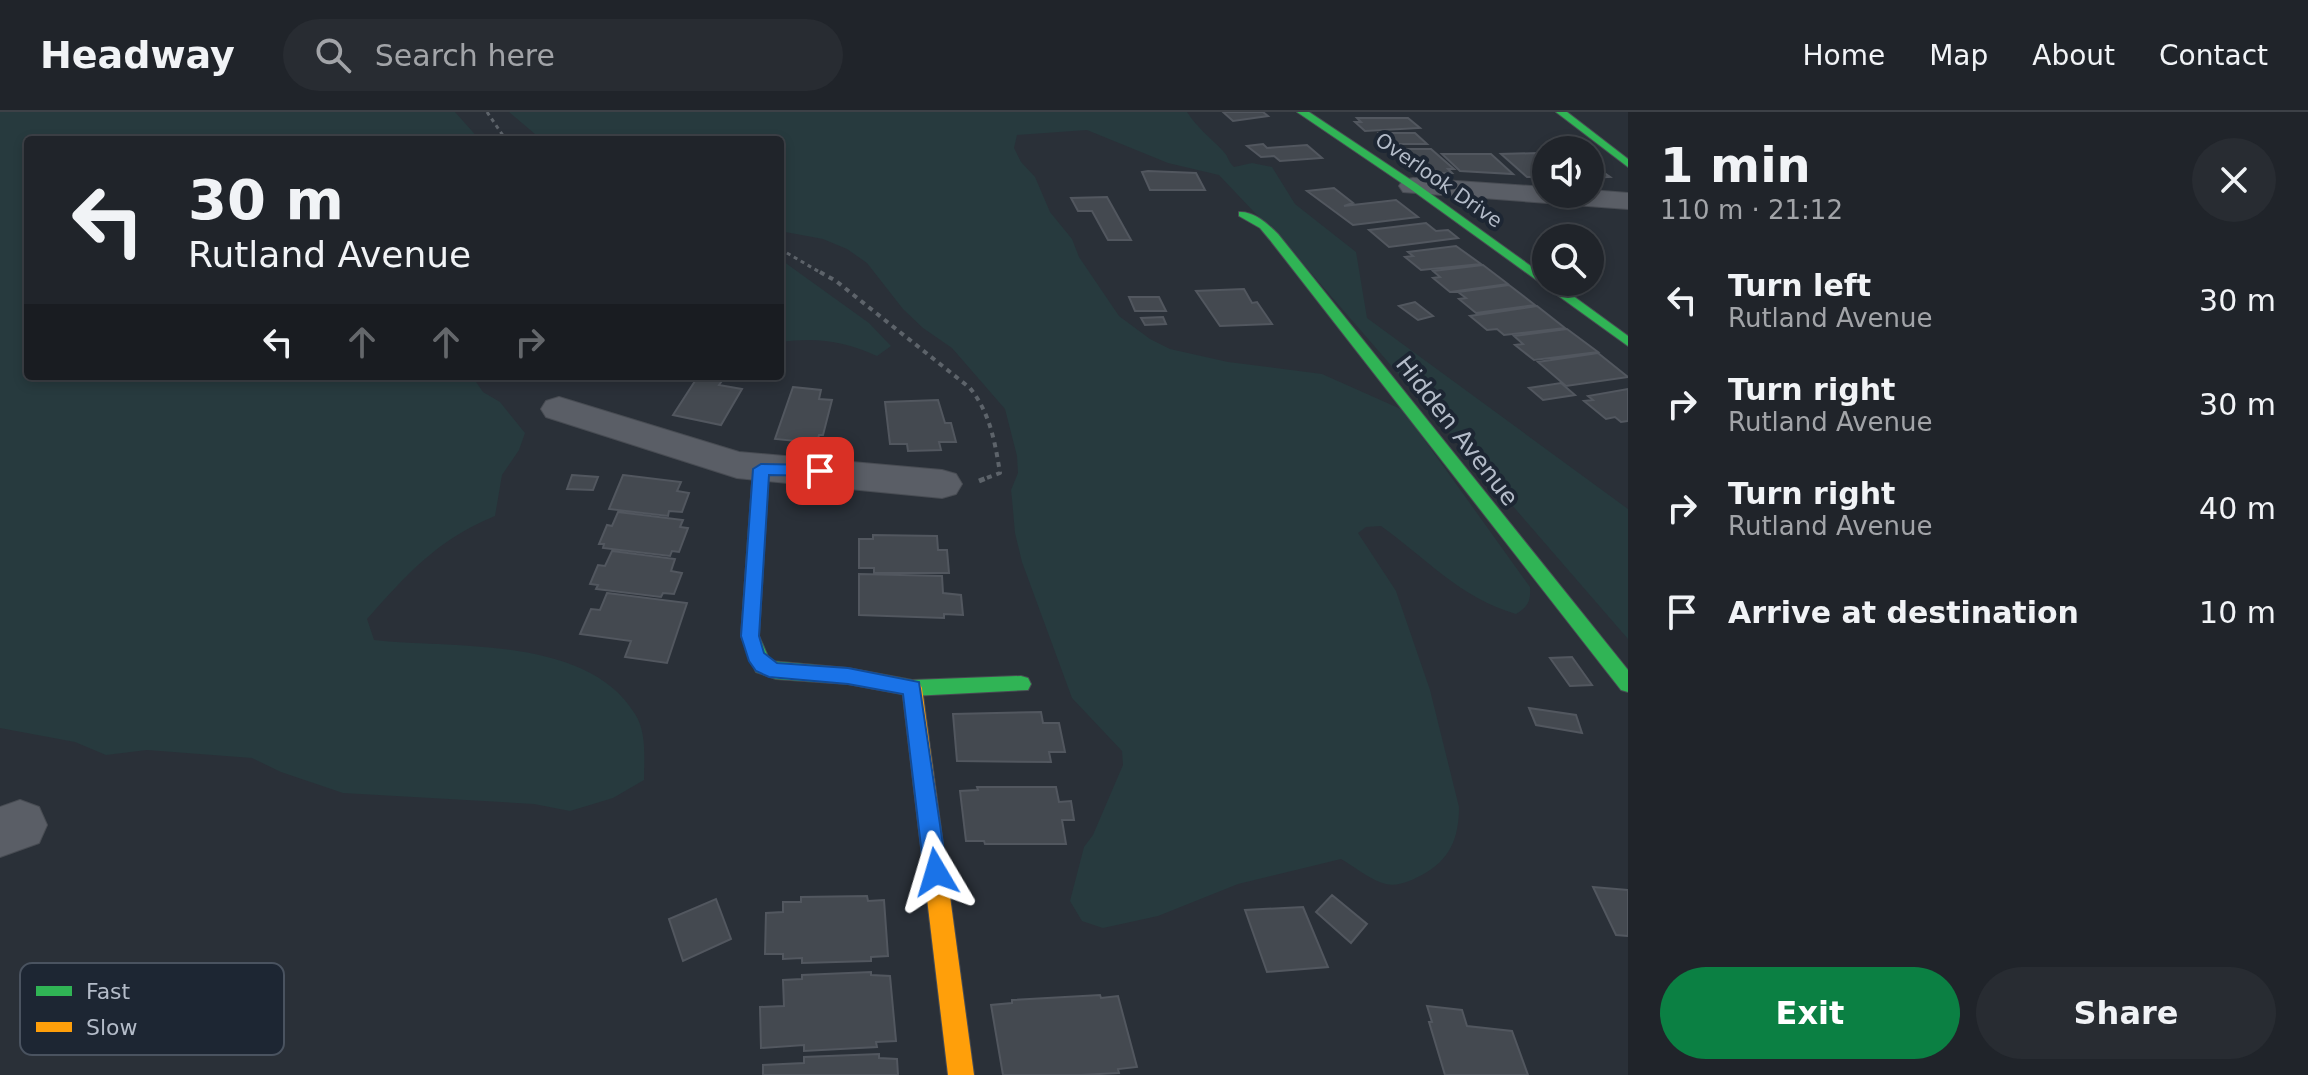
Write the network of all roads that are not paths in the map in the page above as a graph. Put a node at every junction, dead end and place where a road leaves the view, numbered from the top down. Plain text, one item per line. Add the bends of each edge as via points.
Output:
1 (1302, 112) edge
2 (1561, 112) edge
3 (1628, 164) edge
4 (1413, 186) junction
5 (1628, 201) edge
6 (1243, 214) dead end
7 (1628, 342) edge
8 (559, 409) dead end
9 (761, 469) junction
10 (942, 484) road end
11 (1021, 684) dead end
12 (1628, 684) edge
13 (912, 688) junction
14 (961, 1075) edge

1 - 4 street, Overlook Drive
2 - 3 street
4 - 5 street
4 - 7 street, Overlook Drive
6 - 12 street, Hidden Avenue via 1274,237
8 - 9 street
9 - 10 street
9 - 13 street via 750,636 763,666
11 - 13 street
13 - 14 street

